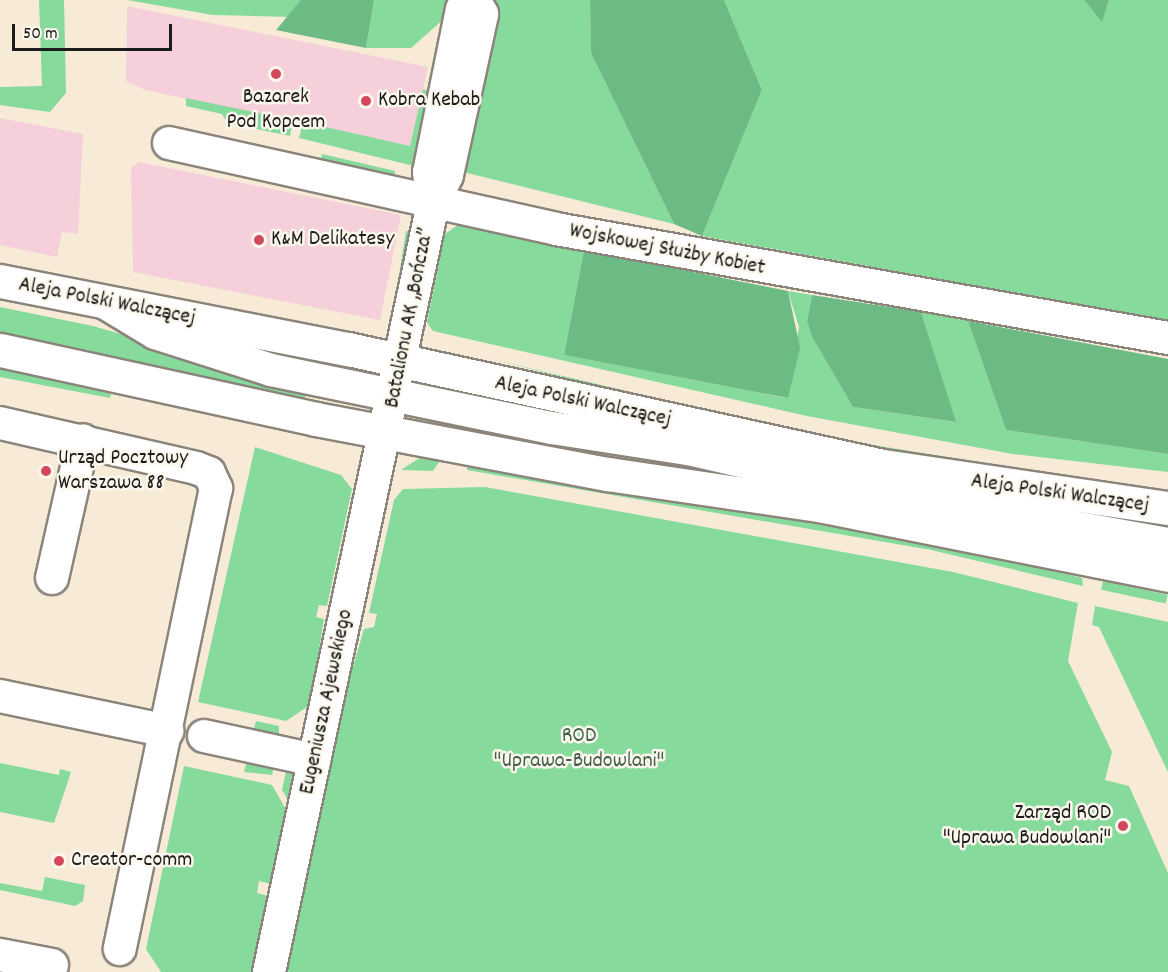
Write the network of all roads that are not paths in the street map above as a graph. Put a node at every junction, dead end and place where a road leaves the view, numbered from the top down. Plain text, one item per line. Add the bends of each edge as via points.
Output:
1 (169, 143) dead end
2 (433, 204) junction
3 (0, 281) edge
4 (102, 301) junction
5 (1168, 338) edge
6 (0, 350) edge
7 (401, 362) junction
8 (394, 395) junction
9 (0, 423) edge
10 (386, 431) junction
11 (83, 440) junction
12 (565, 466) junction
13 (850, 486) junction
14 (1168, 508) edge
15 (1168, 544) edge
16 (1168, 575) edge
17 (52, 579) dead end
18 (0, 696) edge
19 (167, 731) junction
20 (204, 736) dead end
21 (314, 760) junction
22 (120, 949) dead end
23 (0, 955) edge
24 (52, 965) dead end
25 (269, 972) edge

1 - 2 street, Wojskowej Służby Kobiet
2 - 2 street, Batalionu AK „Bończa” via 447,175 482,14 475,1 462,9 429,172
2 - 5 street, Wojskowej Służby Kobiet via 794,275 854,280
2 - 7 street, Batalionu AK „Bończa”
3 - 4 main road, Aleja Polski Walczącej
4 - 7 main road, Aleja Polski Walczącej
4 - 8 street via 155,333 218,354
6 - 10 main road
7 - 8 street, Batalionu AK „Bończa”
7 - 14 main road, Aleja Polski Walczącej via 883,466
8 - 10 street, Batalionu AK „Bończa”
8 - 13 street via 552,428 688,449
9 - 11 street
10 - 12 main road
10 - 21 street, Eugeniusza Ajewskiego
11 - 17 street
11 - 19 street via 196,468 214,481
12 - 13 street via 639,462
12 - 16 main road via 824,506
13 - 15 street
18 - 19 street
19 - 22 street
20 - 21 street
21 - 25 street, Eugeniusza Ajewskiego
23 - 24 street

